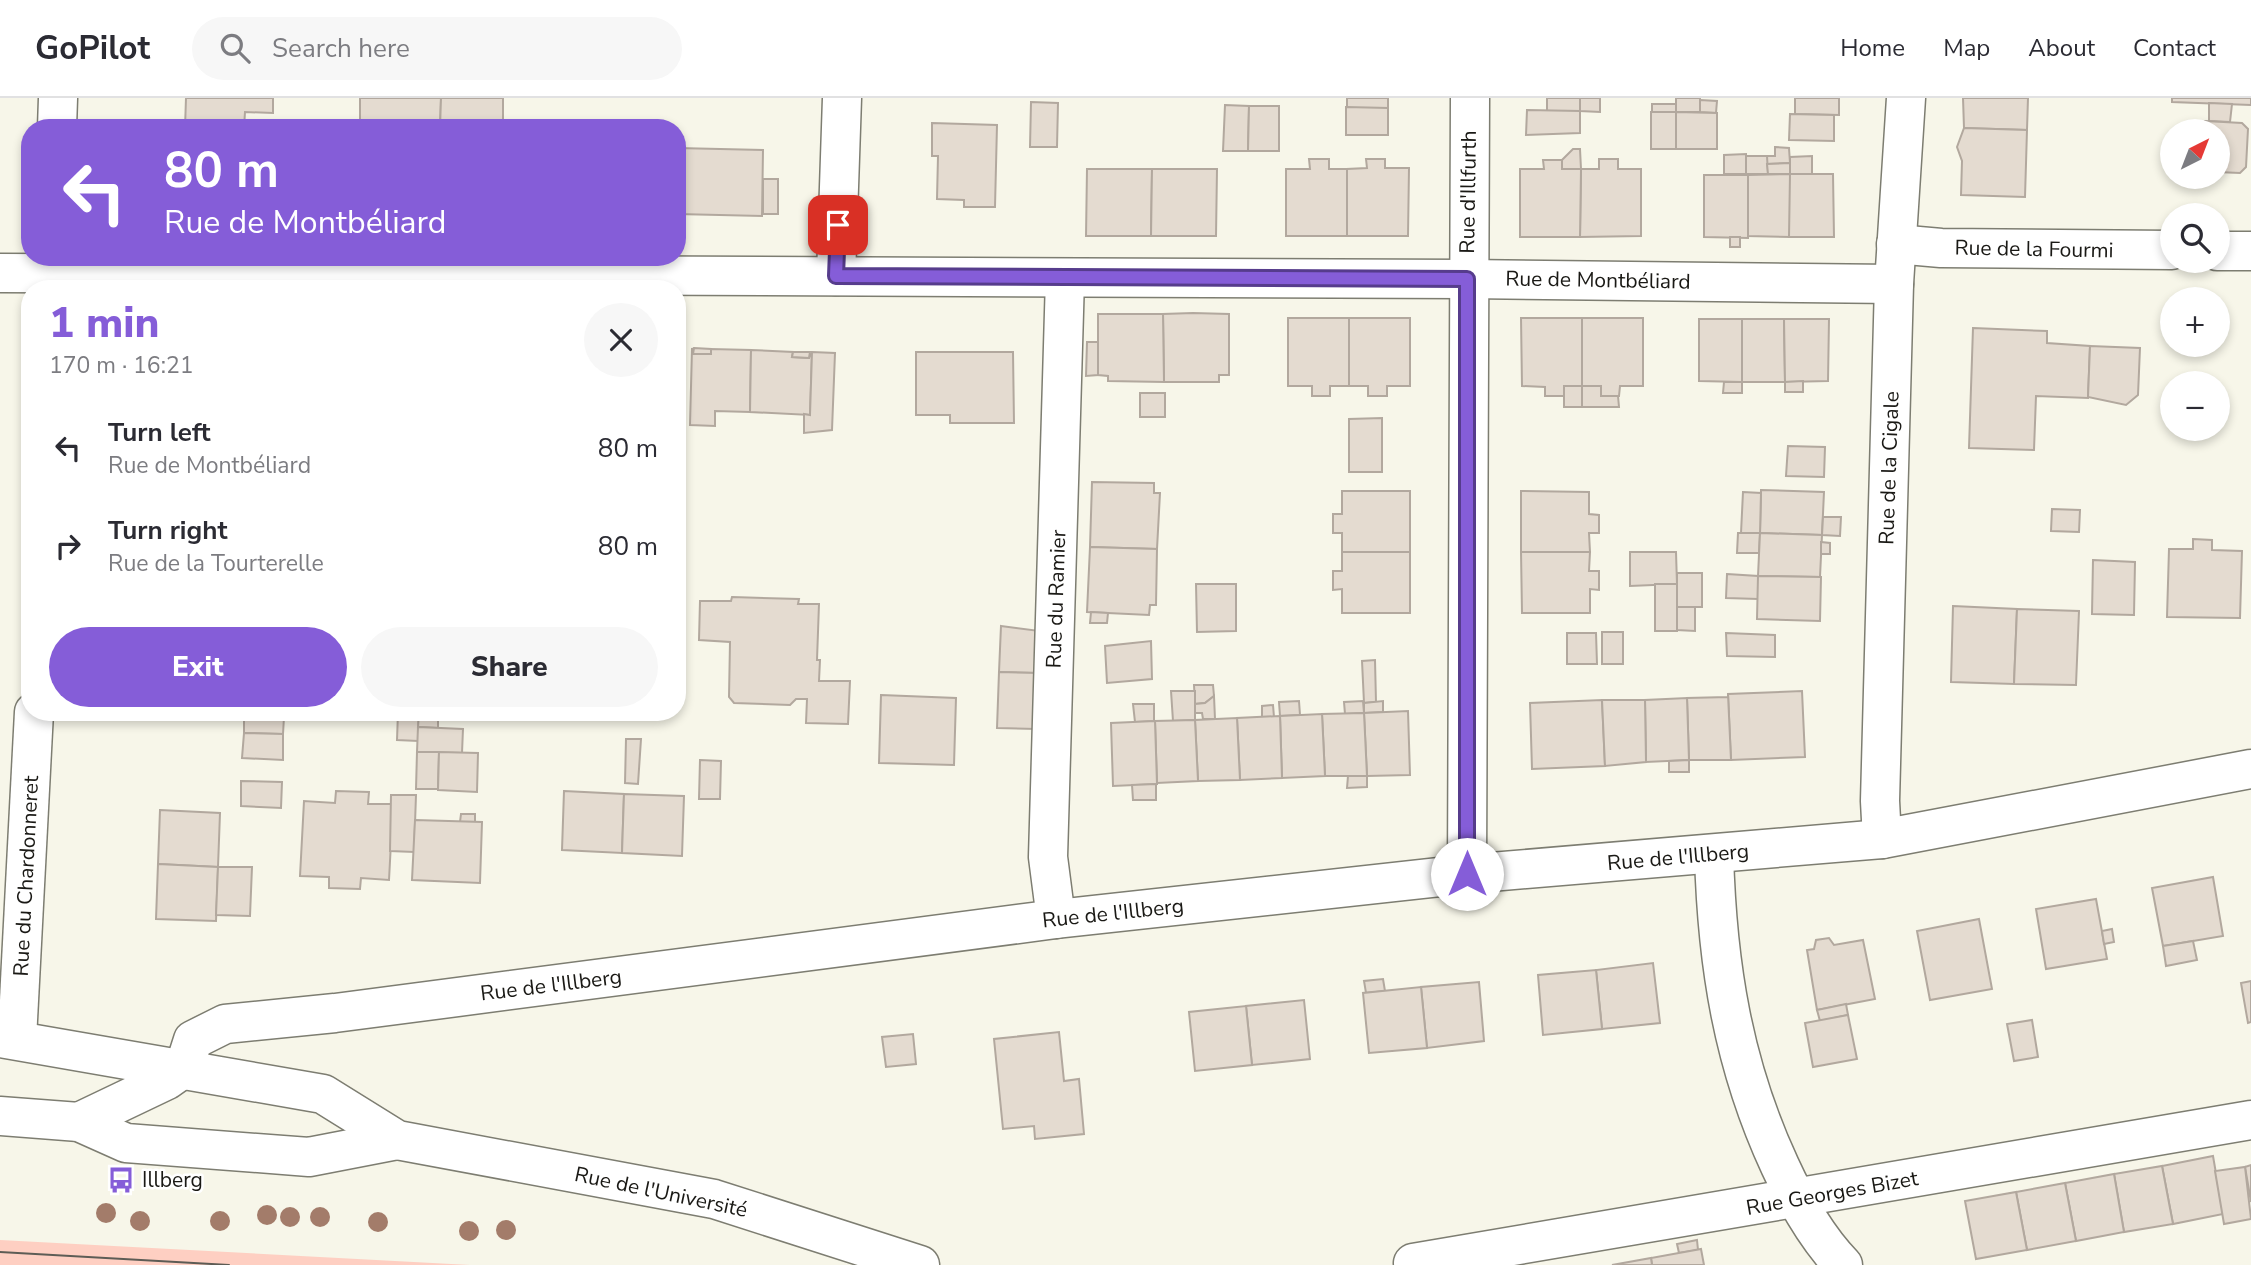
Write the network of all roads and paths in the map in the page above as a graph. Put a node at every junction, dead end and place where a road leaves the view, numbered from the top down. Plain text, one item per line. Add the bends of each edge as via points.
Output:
1 (58, 98) edge
2 (842, 98) edge
3 (1470, 98) edge
4 (1906, 98) edge
5 (57, 119) edge
6 (1896, 244) junction
7 (2160, 250) edge
8 (2230, 251) edge
9 (2251, 251) edge
10 (0, 273) edge
11 (51, 273) edge
12 (836, 276) junction
13 (1065, 278) junction
14 (1467, 279) junction
15 (1894, 284) junction
16 (33, 721) edge
17 (2251, 769) edge
18 (1882, 839) junction
19 (1714, 854) junction
20 (1467, 874) junction
21 (1056, 919) junction
22 (8, 1038) edge
23 (184, 1068) junction
24 (0, 1116) edge
25 (2251, 1120) edge
26 (79, 1122) junction
27 (397, 1140) junction
28 (1796, 1200) junction
29 (1413, 1263) dead end
30 (920, 1265) edge
31 (1843, 1265) edge

1 - 5 street
2 - 12 street
3 - 14 street, Rue d'Illfurth
4 - 6 street, Rue de la Cigale
6 - 7 street, Rue de la Fourmi
6 - 15 street, Rue de la Cigale
8 - 9 street
10 - 11 street, Rue de Montbéliard
11 - 12 street, Rue de Montbéliard
12 - 13 street, Rue de Montbéliard
13 - 14 street, Rue de Montbéliard
13 - 21 street, Rue du Ramier via 1048,857
14 - 15 street, Rue de Montbéliard
14 - 20 street, Rue d'Illfurth
15 - 18 street, Rue de la Cigale
16 - 22 street, Rue du Chardonneret
17 - 18 street, Rue de l'Illberg
18 - 19 street, Rue de l'Illberg
19 - 20 street, Rue de l'Illberg
19 - 28 street via 1716,919 1730,1022 1756,1114
20 - 21 street, Rue de l'Illberg
21 - 23 street, Rue de l'Illberg via 225,1024 193,1040
22 - 23 street
23 - 26 street
23 - 27 street, Rue de l'Université via 323,1094
24 - 26 street
25 - 28 street, Rue Georges Bizet
26 - 27 street, Rue de l'Université via 126,1143 309,1157
27 - 30 street, Rue de l'Université via 714,1199
28 - 29 street, Rue Georges Bizet
28 - 31 street

